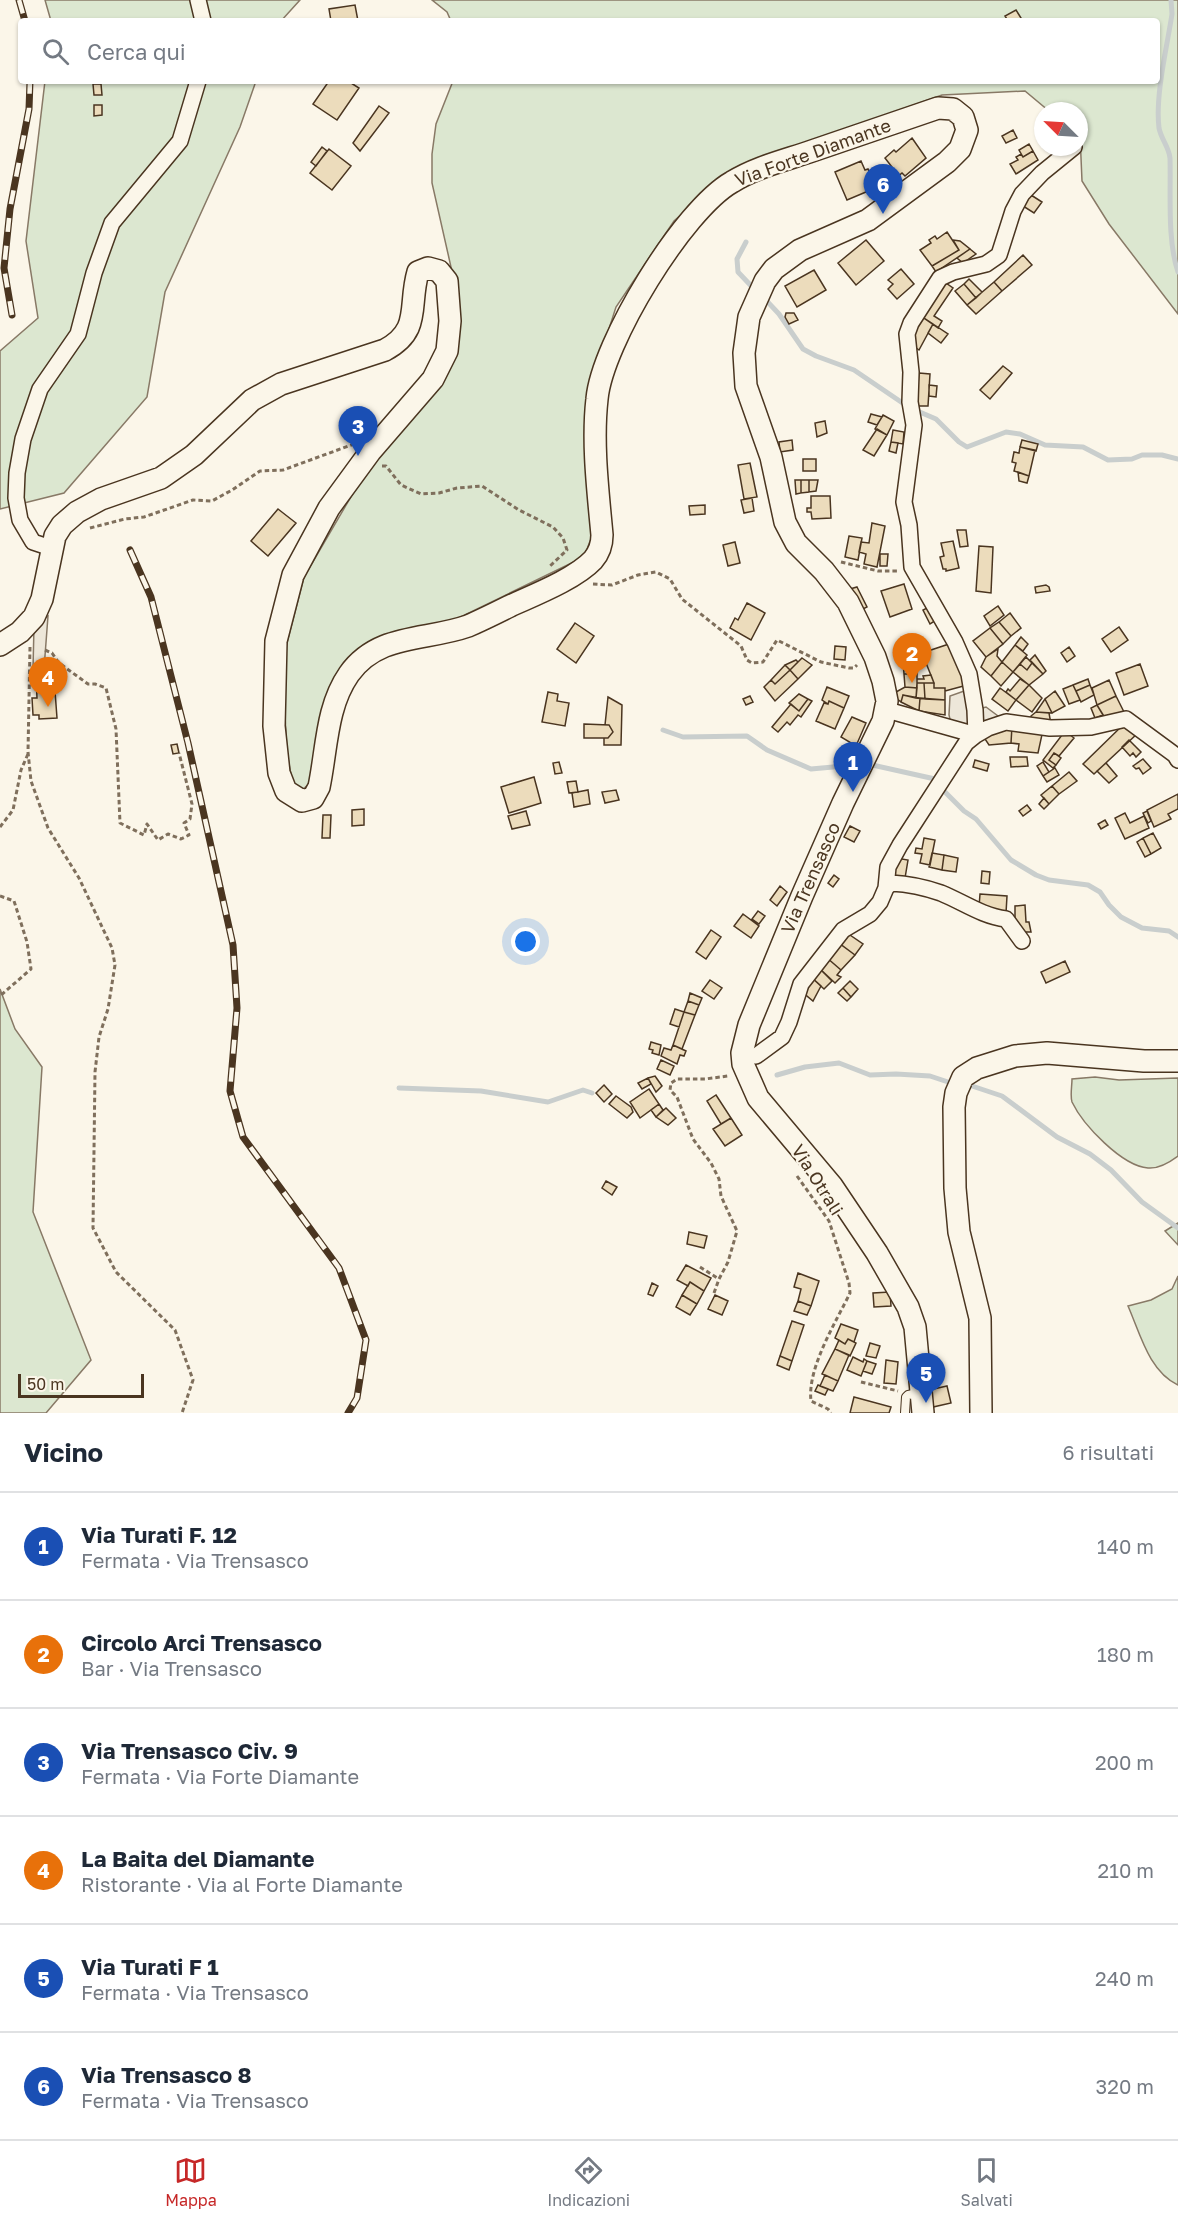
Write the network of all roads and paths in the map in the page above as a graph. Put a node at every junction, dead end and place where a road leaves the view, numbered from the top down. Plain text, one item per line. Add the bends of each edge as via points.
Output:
1 (198, 0) edge
2 (201, 18) edge
3 (197, 84) edge
4 (1063, 156) edge
5 (365, 459) junction
6 (87, 529) dead end
7 (51, 548) junction
8 (838, 561) dead end
9 (915, 574) junction
10 (587, 583) dead end
11 (547, 589) junction
12 (20, 632) junction
13 (0, 645) edge
14 (45, 650) dead end
15 (860, 662) dead end
16 (887, 710) junction
17 (976, 735) junction
18 (28, 752) junction
19 (179, 753) dead end
20 (1178, 760) edge
21 (0, 827) edge
22 (886, 888) junction
23 (0, 896) edge
24 (1022, 941) dead end
25 (0, 996) edge
26 (749, 1060) junction
27 (1178, 1061) edge
28 (796, 1174) dead end
29 (700, 1267) dead end
30 (719, 1279) junction
31 (714, 1293) dead end
32 (861, 1382) dead end
33 (917, 1400) edge
34 (182, 1413) edge
35 (831, 1413) edge
36 (905, 1413) edge
37 (981, 1413) edge

1 - 2 street
3 - 7 street via 180,141 112,223 78,334 40,389 23,439 16,498 20,520 33,542
4 - 9 street via 1022,194 999,255 986,264 940,278 911,322 907,344 914,425 904,502
5 - 6 path via 358,444 351,444 283,470 260,471 212,501 193,500 144,517
5 - 7 main road, Via Forte Diamante via 433,379 447,351 447,281 439,271 428,268 418,272 414,315 397,344 281,384 252,400 194,455 161,478 101,499 77,512 62,525
5 - 11 path via 369,472 386,466 401,485 421,494 482,486 554,527 567,550 542,576
5 - 11 main road, Via Forte Diamante via 329,508 293,575 276,641 274,726 279,773 286,791 294,797 302,801 313,798 319,787 334,702 350,674 368,656 390,642 468,626
7 - 12 main road via 42,599 34,617
8 - 9 path via 878,571
9 - 17 street via 969,674
10 - 15 path via 612,585 638,574 656,572 670,579 682,600 741,646 752,663 762,662 777,640 820,663 854,668
11 - 16 main road, Via Forte Diamante via 584,568 599,550 602,535 596,419 603,373 647,280 707,201 731,182 764,167 938,108 953,109 963,117 967,130 960,149 868,220 800,250 774,269 757,298 745,334 746,386 771,457 785,522 796,543 848,602 875,657
12 - 13 main road
12 - 18 path via 30,646
14 - 19 path via 88,684 106,688 116,729 120,823 144,835 147,824 158,840 168,834 181,839 189,835 184,823 190,819 192,804
16 - 17 street
16 - 26 main road, Via Trensasco via 748,1025 742,1053
17 - 20 street via 1006,722 1050,728 1091,727 1126,718
17 - 22 street via 966,743 900,845 888,867
18 - 21 path via 13,810
18 - 34 path via 31,781 48,828 79,878 112,948 115,965 95,1072 93,1228 116,1272 176,1330 193,1380
22 - 24 street via 891,882 914,884 942,894 987,916 1006,919
22 - 26 street via 870,914 843,930 801,984 782,1037
23 - 25 path via 14,901 27,942 30,969
26 - 30 path via 727,1077 677,1079 670,1090 677,1097 693,1139 719,1179 721,1196 736,1231
26 - 33 main road, Via Trensasco via 758,1098 832,1186 908,1307 915,1327
27 - 37 main road via 1047,1053 1014,1056 963,1077 954,1107 955,1188 959,1233 980,1318
28 - 35 path, Via Otrali via 829,1221 849,1283 849,1293 811,1381 811,1401
29 - 30 path
30 - 31 path
32 - 33 path
33 - 36 lane via 905,1401

